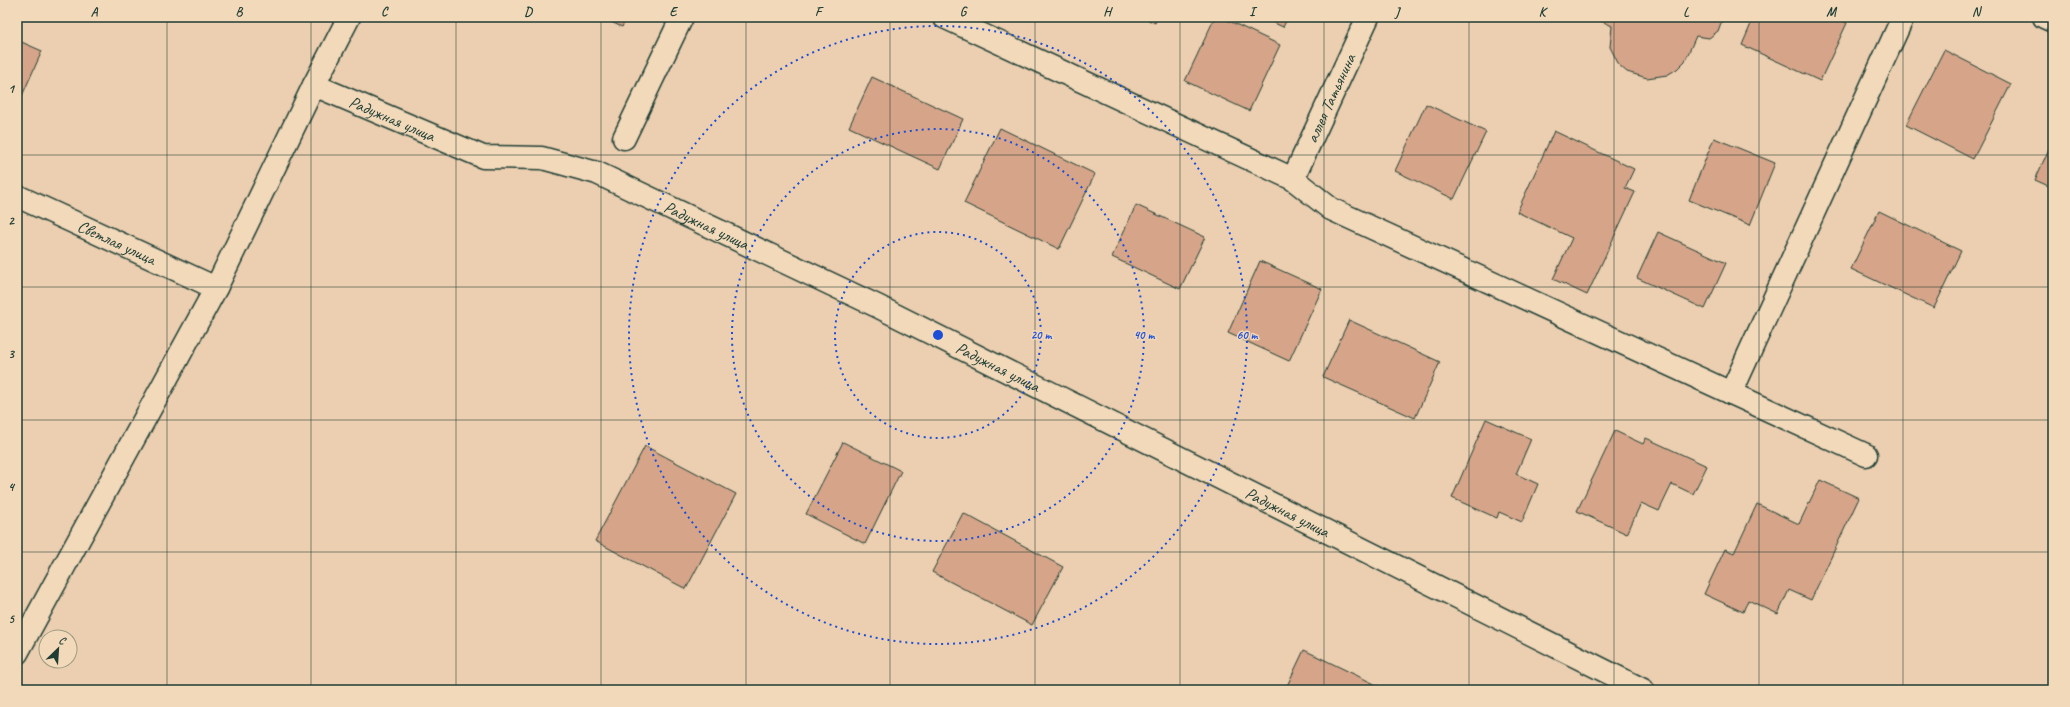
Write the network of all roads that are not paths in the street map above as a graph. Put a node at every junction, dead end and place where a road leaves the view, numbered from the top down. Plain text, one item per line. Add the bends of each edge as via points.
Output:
1 (350, 17) edge
2 (682, 17) edge
3 (944, 17) edge
4 (1368, 17) edge
5 (1903, 17) edge
6 (2044, 17) edge
7 (2053, 21) edge
8 (314, 85) junction
9 (624, 138) dead end
10 (1293, 179) junction
11 (17, 196) edge
12 (216, 288) junction
13 (1731, 393) junction
14 (1866, 455) dead end
15 (17, 653) edge
16 (1643, 690) edge

1 - 8 street
2 - 9 street
3 - 10 street
4 - 10 street, аллея Татьянина
5 - 13 street
6 - 7 street
8 - 12 street
8 - 16 street, Радужная улица via 483,157 542,158 597,173 877,306
10 - 13 street via 1332,209
11 - 12 street, Светлая улица
12 - 15 street
13 - 14 street

